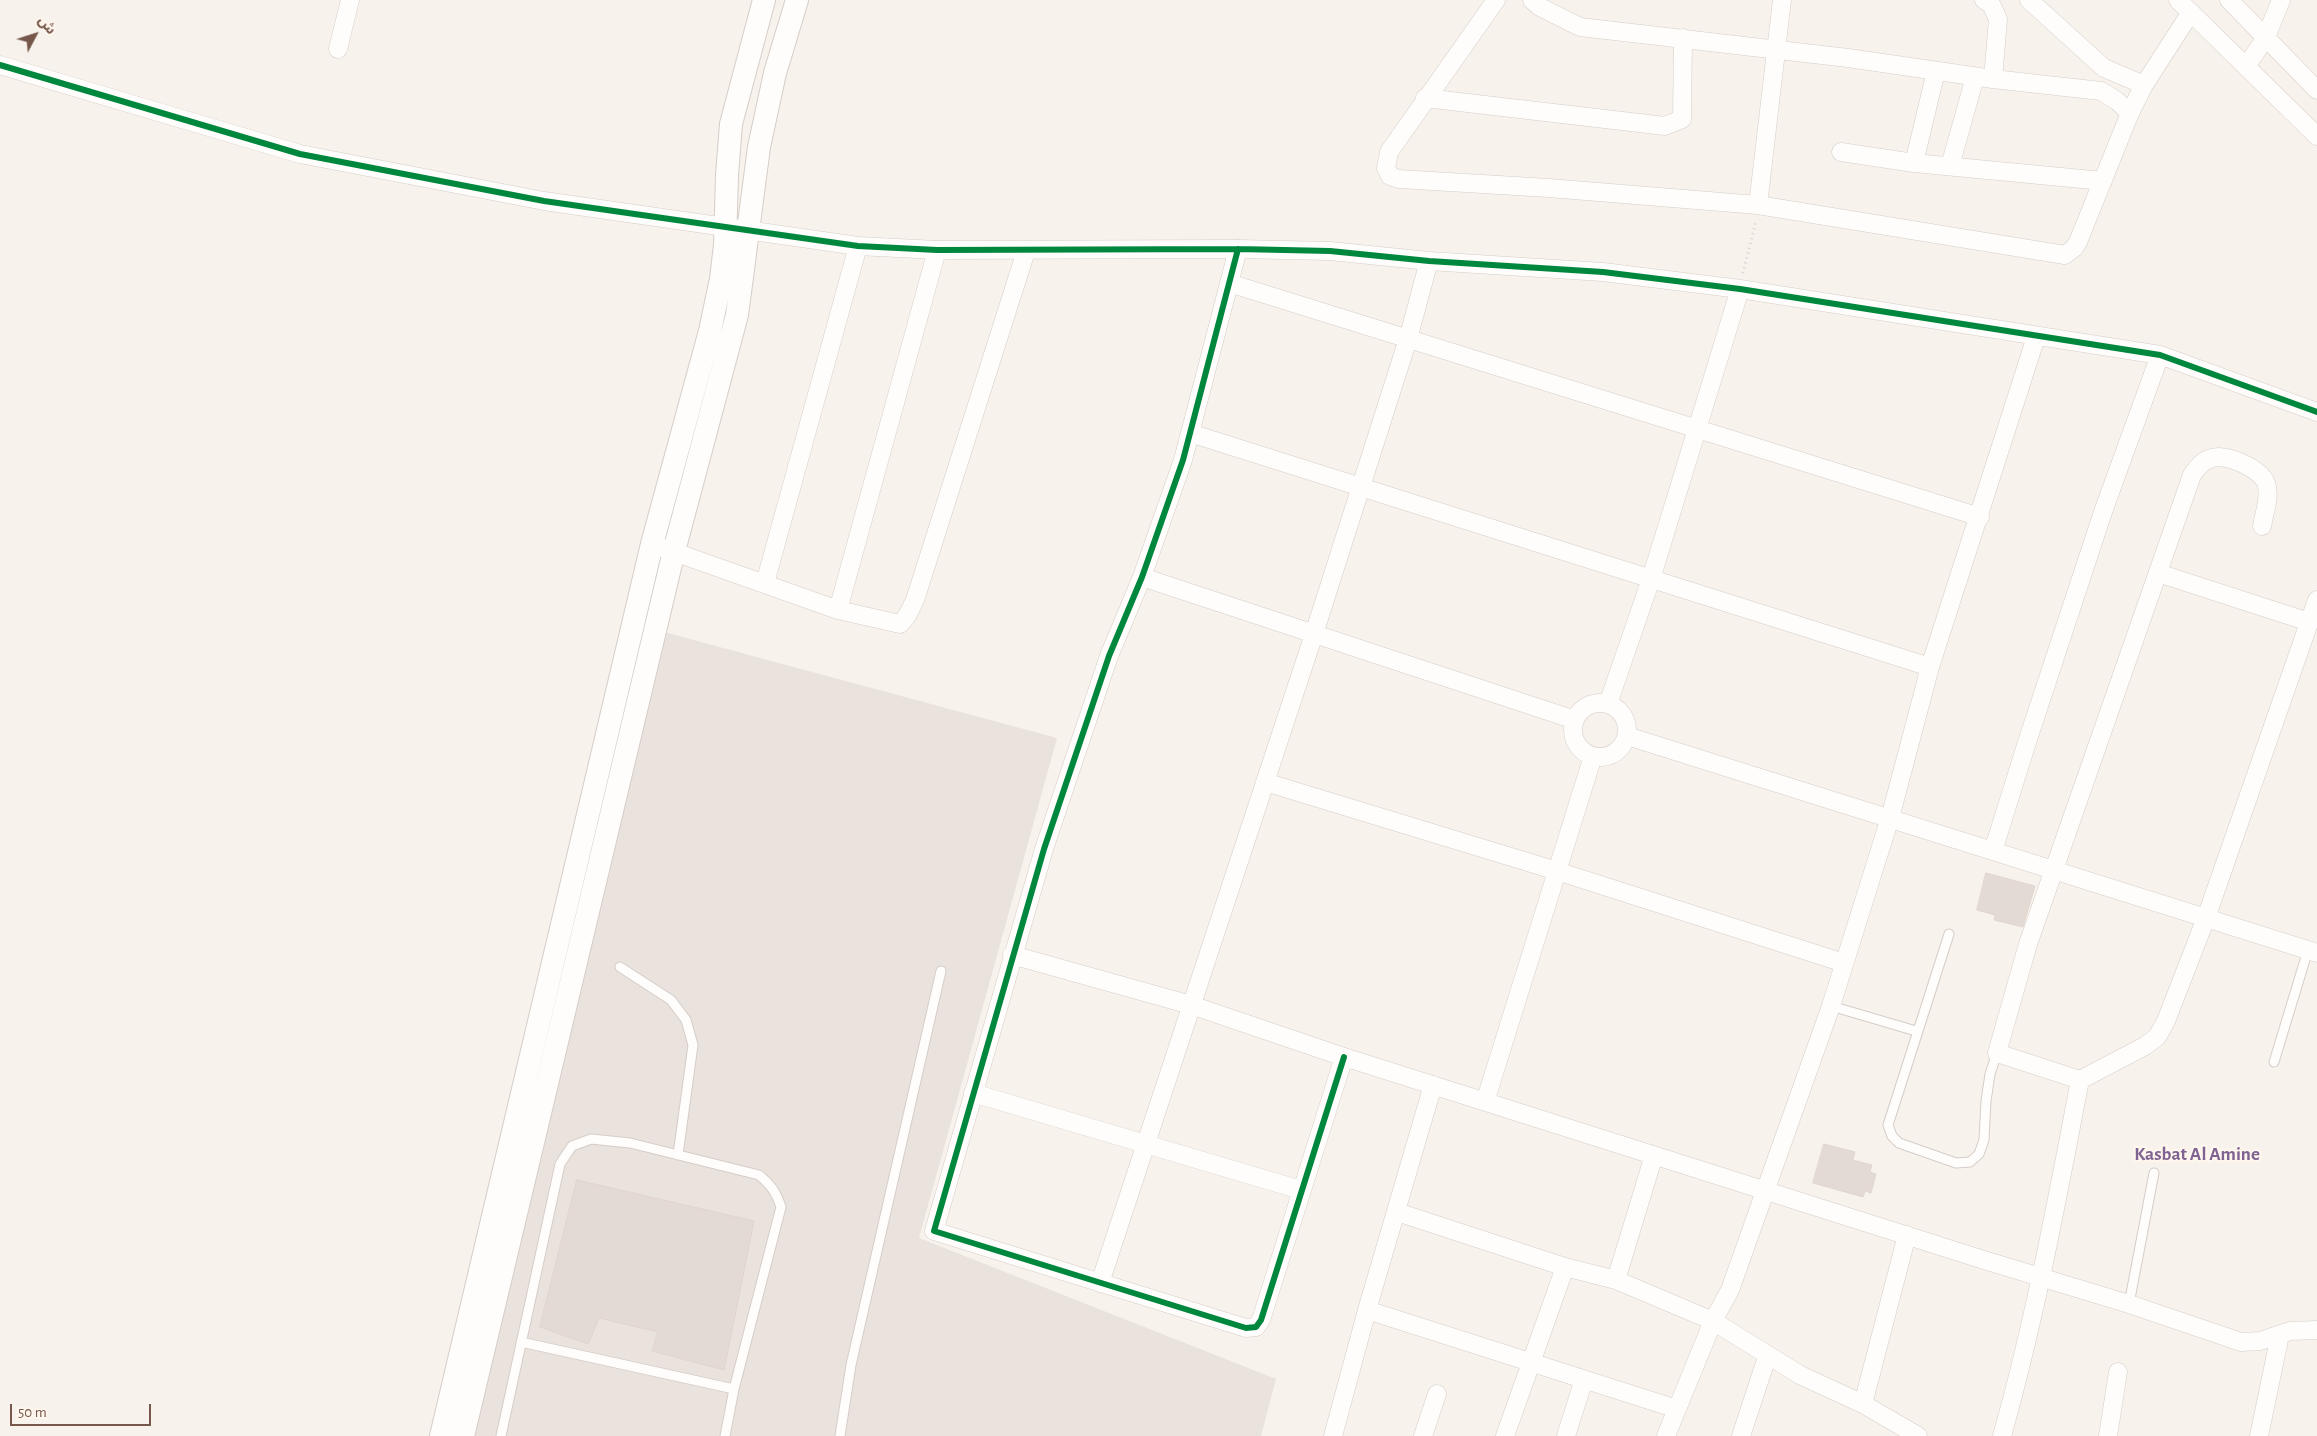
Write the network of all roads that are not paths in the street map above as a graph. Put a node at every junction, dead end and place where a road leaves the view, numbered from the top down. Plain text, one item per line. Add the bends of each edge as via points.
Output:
1 (350, 0) edge
2 (764, 0) edge
3 (797, 0) edge
4 (1496, 0) edge
5 (1532, 0) edge
6 (1782, 0) edge
7 (1984, 0) edge
8 (2029, 0) edge
9 (2229, 0) edge
10 (2281, 0) edge
11 (2185, 6) edge
12 (2266, 37) junction
13 (1683, 38) junction
14 (338, 49) dead end
15 (1777, 49) junction
16 (0, 65) edge
17 (2246, 67) junction
18 (1936, 71) junction
19 (1975, 77) junction
20 (1993, 80) junction
21 (2144, 85) junction
22 (2317, 90) edge
23 (1425, 98) junction
24 (2130, 113) junction
25 (2317, 136) edge
26 (1841, 152) dead end
27 (1914, 163) junction
28 (1950, 166) junction
29 (2103, 181) junction
30 (1757, 212) junction
31 (725, 227) junction
32 (749, 230) junction
33 (858, 246) junction
34 (1238, 248) junction
35 (937, 250) junction
36 (1026, 250) junction
37 (1429, 261) junction
38 (1229, 283) junction
39 (1740, 289) junction
40 (2036, 337) junction
41 (1408, 339) junction
42 (2160, 355) junction
43 (2317, 412) edge
44 (1698, 430) junction
45 (1190, 433) junction
46 (1361, 487) junction
47 (1980, 518) junction
48 (2262, 526) dead end
49 (652, 544) junction
50 (674, 551) junction
51 (2158, 573) junction
52 (1142, 577) junction
53 (1651, 579) junction
54 (765, 583) junction
55 (2317, 600) edge
56 (838, 610) junction
57 (2309, 622) junction
58 (1314, 634) junction
59 (1930, 668) junction
60 (1608, 704) junction
61 (1575, 720) junction
62 (1627, 736) junction
63 (1593, 756) junction
64 (1265, 782) junction
65 (1890, 818) junction
66 (1993, 851) junction
67 (2055, 870) junction
68 (1557, 871) junction
69 (2206, 918) junction
70 (1948, 934) dead end
71 (2312, 951) edge
72 (1012, 955) junction
73 (1844, 963) junction
74 (620, 967) dead end
75 (941, 971) dead end
76 (1191, 1004) junction
77 (1831, 1006) junction
78 (1916, 1031) junction
79 (1997, 1053) junction
80 (1344, 1057) junction
81 (2274, 1062) dead end
82 (2080, 1080) junction
83 (1433, 1085) junction
84 (972, 1092) junction
85 (1485, 1102) junction
86 (1145, 1146) junction
87 (678, 1155) junction
88 (1654, 1155) junction
89 (2154, 1173) dead end
90 (1301, 1190) junction
91 (1766, 1190) junction
92 (1397, 1212) junction
93 (1907, 1235) junction
94 (1564, 1267) junction
95 (2042, 1277) junction
96 (1616, 1280) junction
97 (1100, 1283) junction
98 (2129, 1304) junction
99 (1367, 1310) junction
100 (1713, 1321) junction
101 (2316, 1327) edge
102 (2280, 1335) junction
103 (521, 1342) junction
104 (1768, 1357) junction
105 (1530, 1362) junction
106 (2118, 1372) dead end
107 (1584, 1379) junction
108 (734, 1389) junction
109 (1436, 1394) dead end
110 (1863, 1404) junction
111 (1676, 1409) junction
112 (442, 1436) edge
113 (463, 1436) edge
114 (500, 1436) edge
115 (725, 1436) edge
116 (840, 1436) edge
117 (1333, 1436) edge
118 (1423, 1436) edge
119 (1505, 1436) edge
120 (1566, 1436) edge
121 (1666, 1436) edge
122 (1741, 1436) edge
123 (1918, 1436) edge
124 (2002, 1436) edge
125 (2108, 1436) edge
126 (2259, 1436) edge

1 - 14 street
2 - 31 street via 731,124
3 - 32 street via 767,104
4 - 23 street
5 - 13 street via 1580,26
6 - 15 street
7 - 20 street via 1991,4 1998,18
8 - 21 street via 2104,68
9 - 12 street
10 - 12 street
11 - 17 street
11 - 21 street
12 - 17 street
12 - 22 street
13 - 15 street
13 - 23 street via 1682,119 1665,126
15 - 18 street
15 - 30 street
16 - 31 street via 300,154 544,201
17 - 25 street
18 - 19 street
18 - 27 street
19 - 20 street
19 - 28 street
20 - 24 street via 2100,91
21 - 24 street
23 - 30 street via 1389,152 1386,168 1390,176 1549,188
24 - 29 street
26 - 27 street
27 - 28 street
28 - 29 street
29 - 30 street via 2078,242 2065,255
31 - 32 street
31 - 49 street via 721,279 710,331
32 - 33 street
32 - 50 street via 737,315
33 - 35 street
33 - 54 street
34 - 36 street
34 - 37 street
34 - 38 street
35 - 36 street
35 - 56 street
36 - 56 street via 950,493 907,616 900,624
37 - 39 street via 1603,272
37 - 41 street
38 - 41 street
38 - 45 street
39 - 40 street
39 - 44 street
40 - 42 street
40 - 47 street
41 - 44 street
41 - 46 street
42 - 43 street
42 - 66 street via 2104,509
44 - 47 street
44 - 53 street
45 - 46 street
45 - 52 street
46 - 53 street
46 - 58 street
47 - 59 street
48 - 51 street via 2268,492 2260,474 2253,468 2223,457 2202,462 2192,475
49 - 50 street
49 - 112 street
50 - 54 street
50 - 113 street
51 - 57 street
51 - 67 street
52 - 58 street
52 - 72 street via 1109,656
53 - 59 street
53 - 60 street
54 - 56 street
55 - 57 street
57 - 69 street
58 - 61 street
58 - 64 street
59 - 65 street
60 - 61 street via 1585,708
60 - 62 street via 1626,720
61 - 63 street via 1574,738 1584,752
62 - 63 street via 1618,751 1602,758
62 - 65 street
63 - 68 street
64 - 68 street
64 - 76 street
65 - 66 street
65 - 73 street
66 - 67 street
67 - 69 street
67 - 79 street via 2028,944
68 - 73 street
68 - 85 street
69 - 71 street
69 - 82 street via 2157,1037
70 - 78 lane
71 - 81 lane
72 - 76 street
72 - 84 street
73 - 77 street
74 - 87 lane via 671,1000 686,1020 694,1045
75 - 116 lane via 850,1365
76 - 80 street
76 - 86 street
77 - 78 lane
77 - 91 street
78 - 79 lane via 1888,1125 1899,1143 1956,1163 1970,1162 1979,1154 1984,1140 1990,1074
79 - 82 street
80 - 83 street
80 - 90 street
82 - 95 street
83 - 85 street
83 - 92 street
84 - 86 street
84 - 97 street via 934,1231
85 - 88 street
86 - 90 street
86 - 97 street
87 - 103 lane via 630,1143 591,1139 572,1146 560,1164
87 - 108 lane via 759,1175 777,1193 781,1207
88 - 91 street
88 - 96 street
89 - 98 lane
90 - 97 street via 1261,1320 1256,1327 1246,1328
91 - 93 street
91 - 100 street via 1730,1290
92 - 94 street
92 - 99 street
93 - 95 street
93 - 110 street
94 - 96 street
94 - 105 street
95 - 98 street
95 - 124 street
96 - 100 street
98 - 102 street via 2241,1342
99 - 105 street
99 - 117 street
100 - 104 street
100 - 111 street
101 - 102 street
102 - 126 street
103 - 108 lane
103 - 114 lane
104 - 110 street
104 - 122 street
105 - 107 street
105 - 119 street
106 - 125 street
107 - 111 street
107 - 120 street
108 - 115 lane
109 - 118 street
110 - 123 street
111 - 121 street

